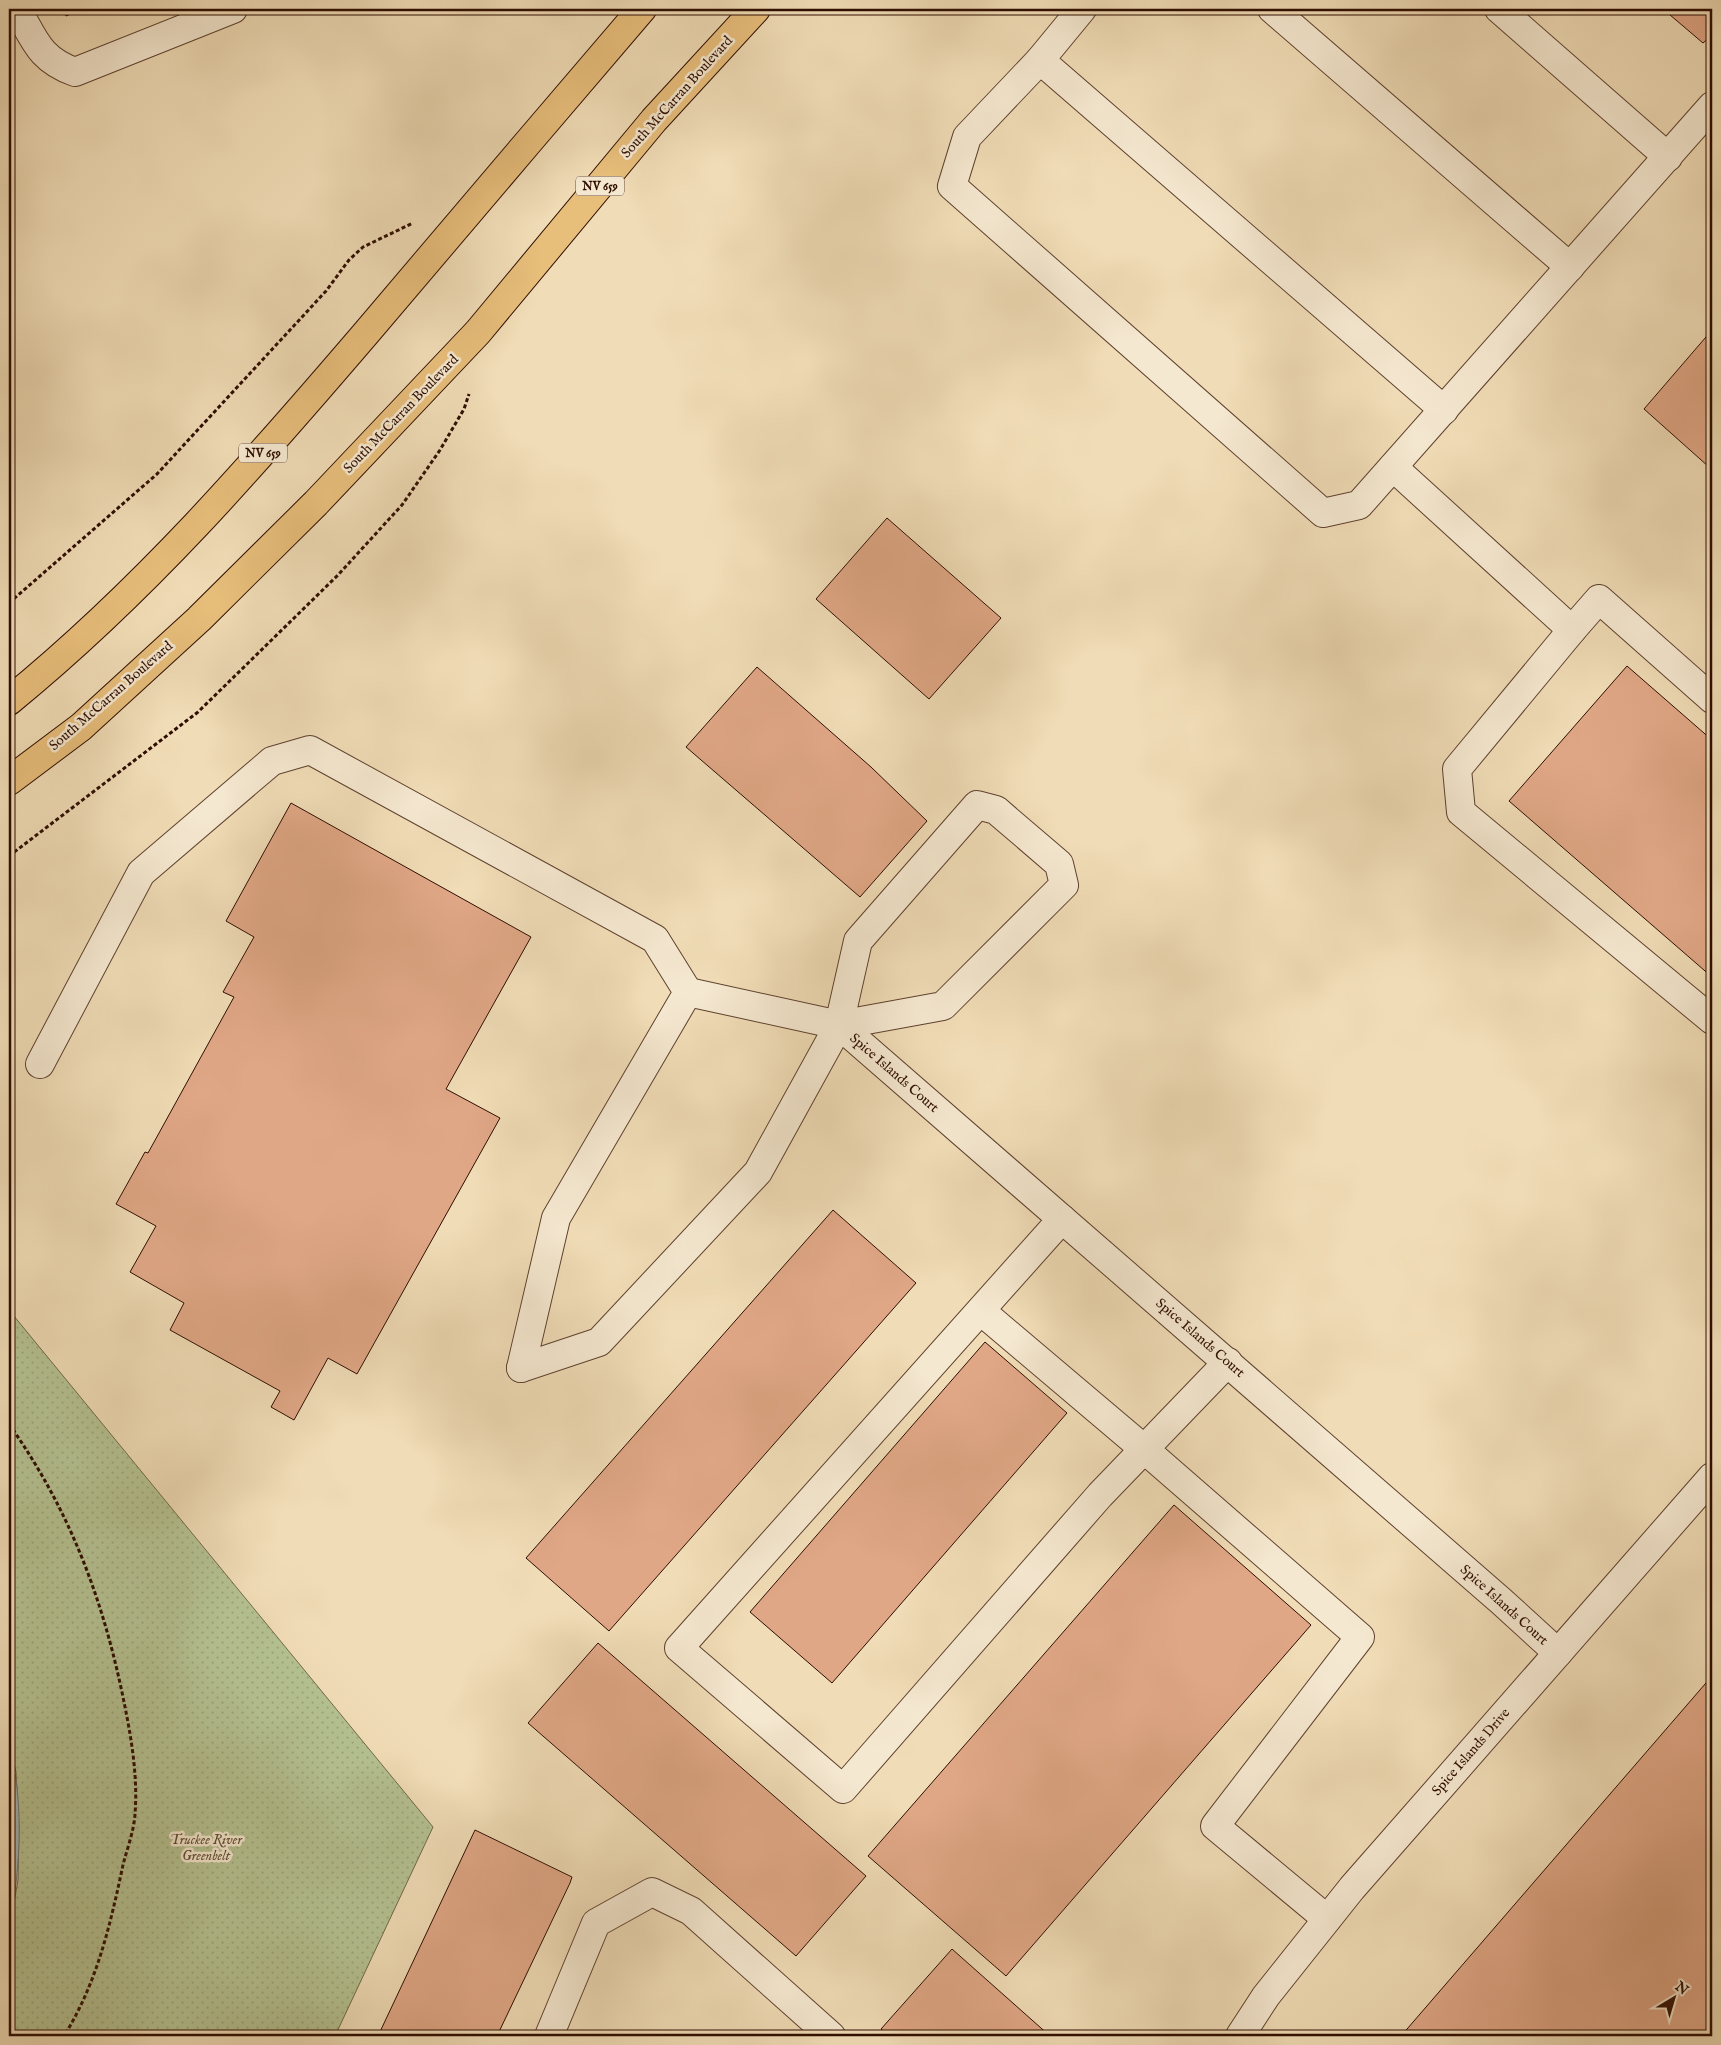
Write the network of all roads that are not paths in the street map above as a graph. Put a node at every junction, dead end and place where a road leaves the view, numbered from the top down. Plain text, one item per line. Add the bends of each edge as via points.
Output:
1 (17, 9) edge
2 (233, 9) edge
3 (642, 9) edge
4 (756, 9) edge
5 (1082, 9) edge
6 (1272, 9) edge
7 (1499, 9) edge
8 (1040, 60) junction
9 (1712, 106) edge
10 (1668, 157) junction
11 (1570, 268) junction
12 (1444, 410) junction
13 (1393, 468) junction
14 (1572, 630) junction
15 (1712, 699) edge
16 (9, 701) edge
17 (9, 782) edge
18 (688, 992) junction
19 (1712, 1020) edge
20 (840, 1026) junction
21 (40, 1064) dead end
22 (1062, 1219) junction
23 (981, 1312) junction
24 (1228, 1362) junction
25 (1144, 1449) junction
26 (1712, 1477) edge
27 (1558, 1653) junction
28 (1327, 1918) junction
29 (549, 2036) edge
30 (831, 2036) edge
31 (1240, 2036) edge

1 - 2 street via 44,56 75,72
3 - 16 main road, NV 659 via 275,440 194,530 111,612
4 - 17 main road, South McCarran Boulevard / NV 659 via 654,120 478,332 316,503 199,619 82,726
5 - 8 street
6 - 11 street
7 - 10 street
8 - 12 street
8 - 13 street via 967,137 952,186 1324,513 1359,505
9 - 10 street
10 - 11 street
11 - 12 street
12 - 13 street
13 - 14 street
14 - 15 street via 1599,599
14 - 19 street via 1457,769 1461,812
18 - 20 street
18 - 20 street via 556,1218 521,1368 599,1342 758,1172
18 - 21 street via 655,939 310,750 272,761 141,874
20 - 20 street via 858,941 977,805 996,810 1059,864 1064,885 943,1006
20 - 22 street, Spice Islands Court
22 - 23 street
22 - 24 street, Spice Islands Court
23 - 25 street
23 - 25 street via 680,1648 843,1790 1100,1495
24 - 25 street
24 - 27 street, Spice Islands Court
25 - 28 street via 1360,1637 1215,1826
26 - 27 street, Spice Islands Drive
27 - 28 street, Spice Islands Drive
28 - 31 street, Spice Islands Drive via 1266,1996
29 - 30 street via 596,1923 652,1892 691,1911

